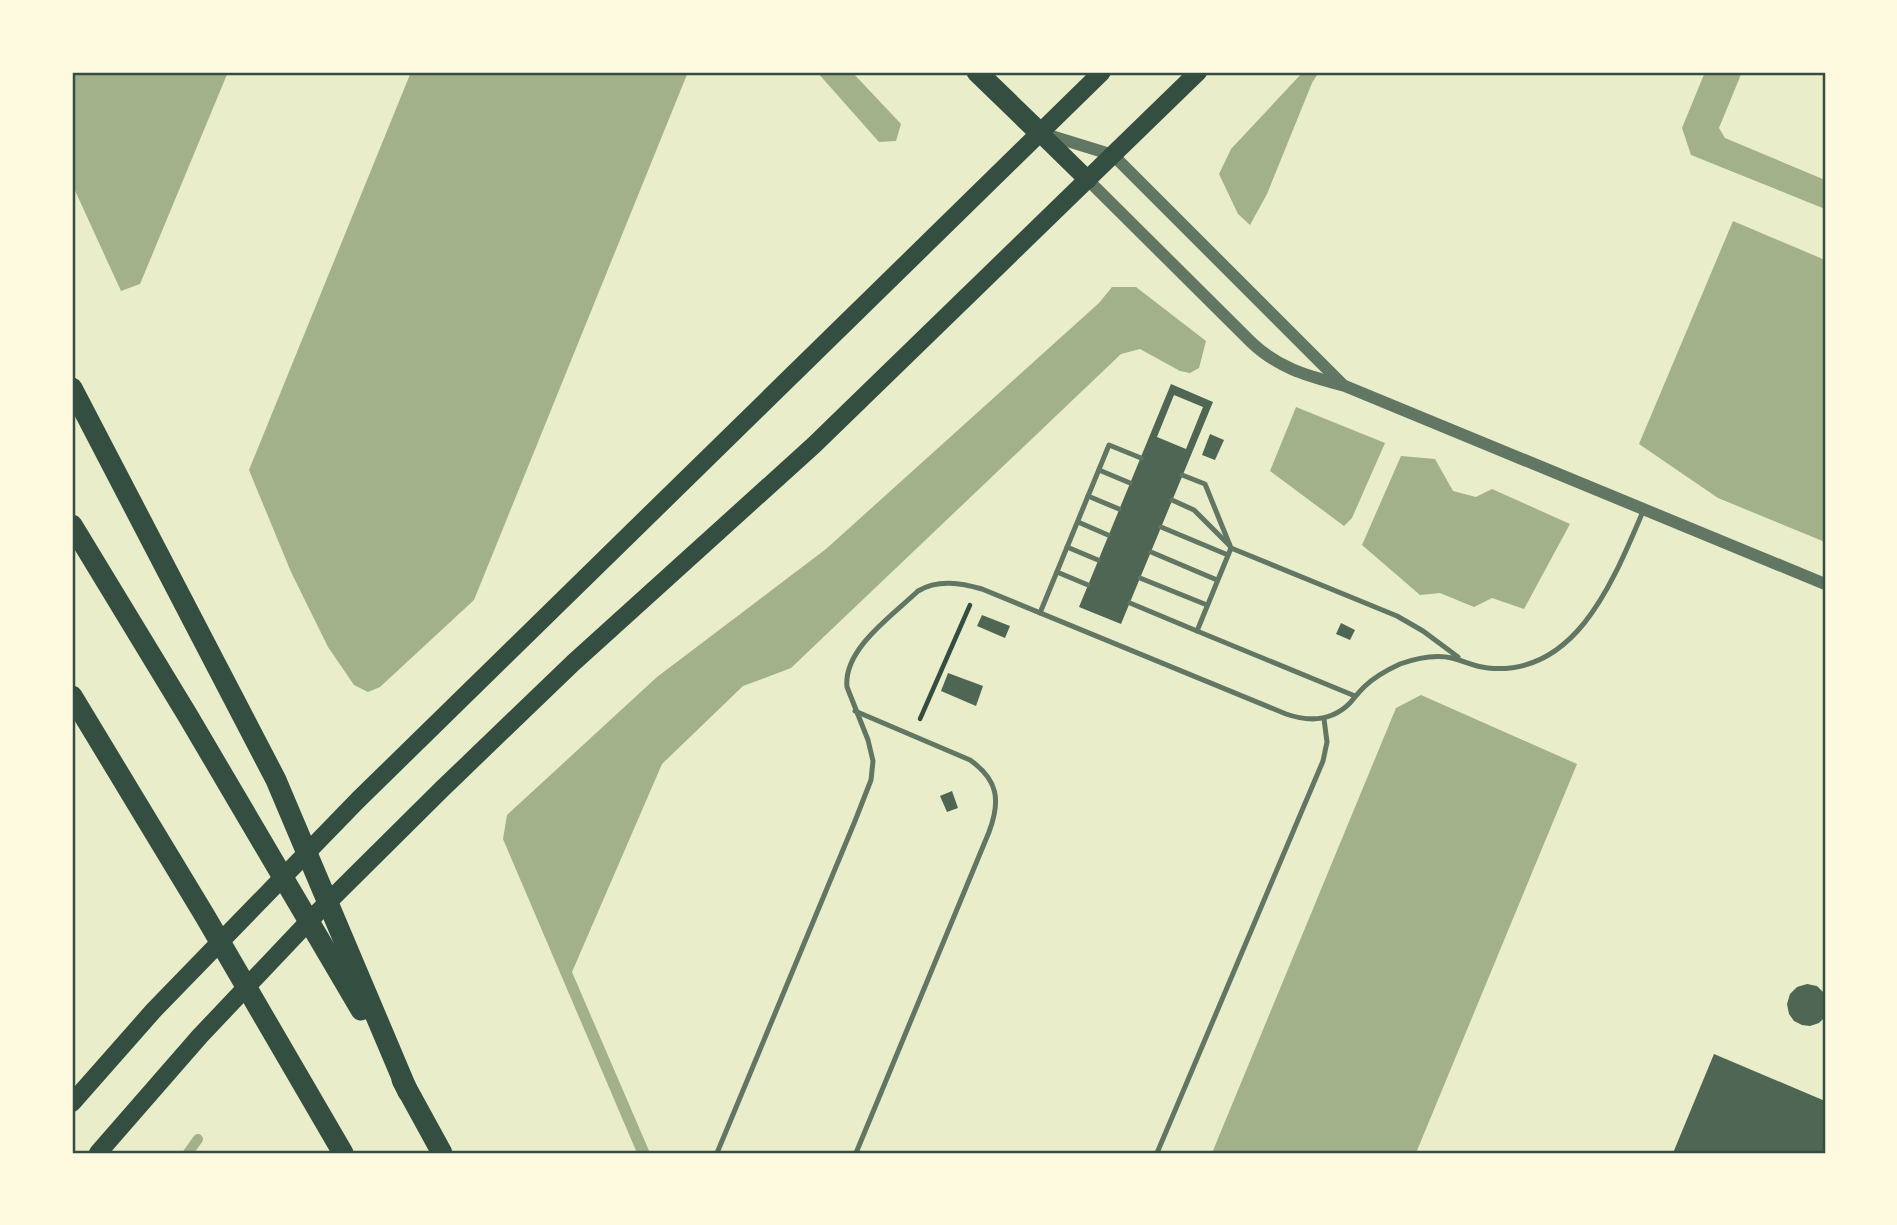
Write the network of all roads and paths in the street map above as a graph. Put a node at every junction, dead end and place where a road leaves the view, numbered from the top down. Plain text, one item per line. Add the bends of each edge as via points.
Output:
1 (977, 72) edge
2 (1102, 72) edge
3 (1198, 72) edge
4 (1040, 133) junction
5 (1113, 155) junction
6 (1088, 180) junction
7 (1345, 386) junction
8 (72, 388) edge
9 (1141, 458) dead end
10 (1099, 470) junction
11 (1182, 475) dead end
12 (1130, 483) dead end
13 (1088, 496) junction
14 (1172, 500) dead end
15 (1119, 509) dead end
16 (1644, 509) junction
17 (1077, 522) junction
18 (72, 525) edge
19 (1161, 527) dead end
20 (1108, 535) dead end
21 (1067, 547) junction
22 (1231, 548) junction
23 (1151, 552) dead end
24 (1228, 555) junction
25 (1098, 560) dead end
26 (1057, 572) junction
27 (1140, 578) dead end
28 (1217, 580) junction
29 (1825, 584) edge
30 (1088, 585) dead end
31 (978, 588) junction
32 (1130, 603) dead end
33 (1207, 606) junction
34 (1040, 613) junction
35 (1197, 631) junction
36 (1463, 661) junction
37 (72, 696) edge
38 (1355, 696) junction
39 (855, 711) junction
40 (1324, 719) junction
41 (912, 736) junction
42 (408, 1092) junction
43 (72, 1103) edge
44 (98, 1153) edge
45 (343, 1153) edge
46 (442, 1153) edge
47 (717, 1153) edge
48 (856, 1153) edge
49 (1157, 1153) edge

1 - 4 highway
2 - 4 main road
3 - 5 main road
4 - 5 street
4 - 6 main road
4 - 43 main road via 358,800 162,1002
5 - 6 main road
5 - 7 street
6 - 7 street via 1259,350 1287,368
6 - 44 main road via 814,445 573,663 442,789 200,1036
7 - 16 street
8 - 42 highway via 276,780
9 - 10 lane via 1109,444
10 - 12 lane
10 - 13 lane
11 - 22 lane via 1205,484
13 - 15 lane
13 - 17 lane
14 - 22 lane via 1194,510
16 - 29 street
16 - 36 lane via 1606,592 1589,619 1563,644 1520,666 1488,668
17 - 20 lane
17 - 21 lane
18 - 42 highway
19 - 24 lane
21 - 25 lane
21 - 26 lane
22 - 24 lane
22 - 36 lane via 1397,616
23 - 28 lane
24 - 28 lane
26 - 30 lane
26 - 34 lane
27 - 33 lane
28 - 33 lane
31 - 34 lane
31 - 39 lane via 954,583 922,589 863,643 850,662 846,679
31 - 41 path
32 - 35 lane
33 - 35 lane
34 - 40 lane via 1286,714
35 - 38 lane
36 - 38 lane via 1433,656 1404,663 1372,680
37 - 45 highway
38 - 40 lane
39 - 41 lane
39 - 47 lane via 872,754 873,773
40 - 49 lane via 1324,761
41 - 48 lane via 979,767 991,781 996,806
42 - 46 highway

